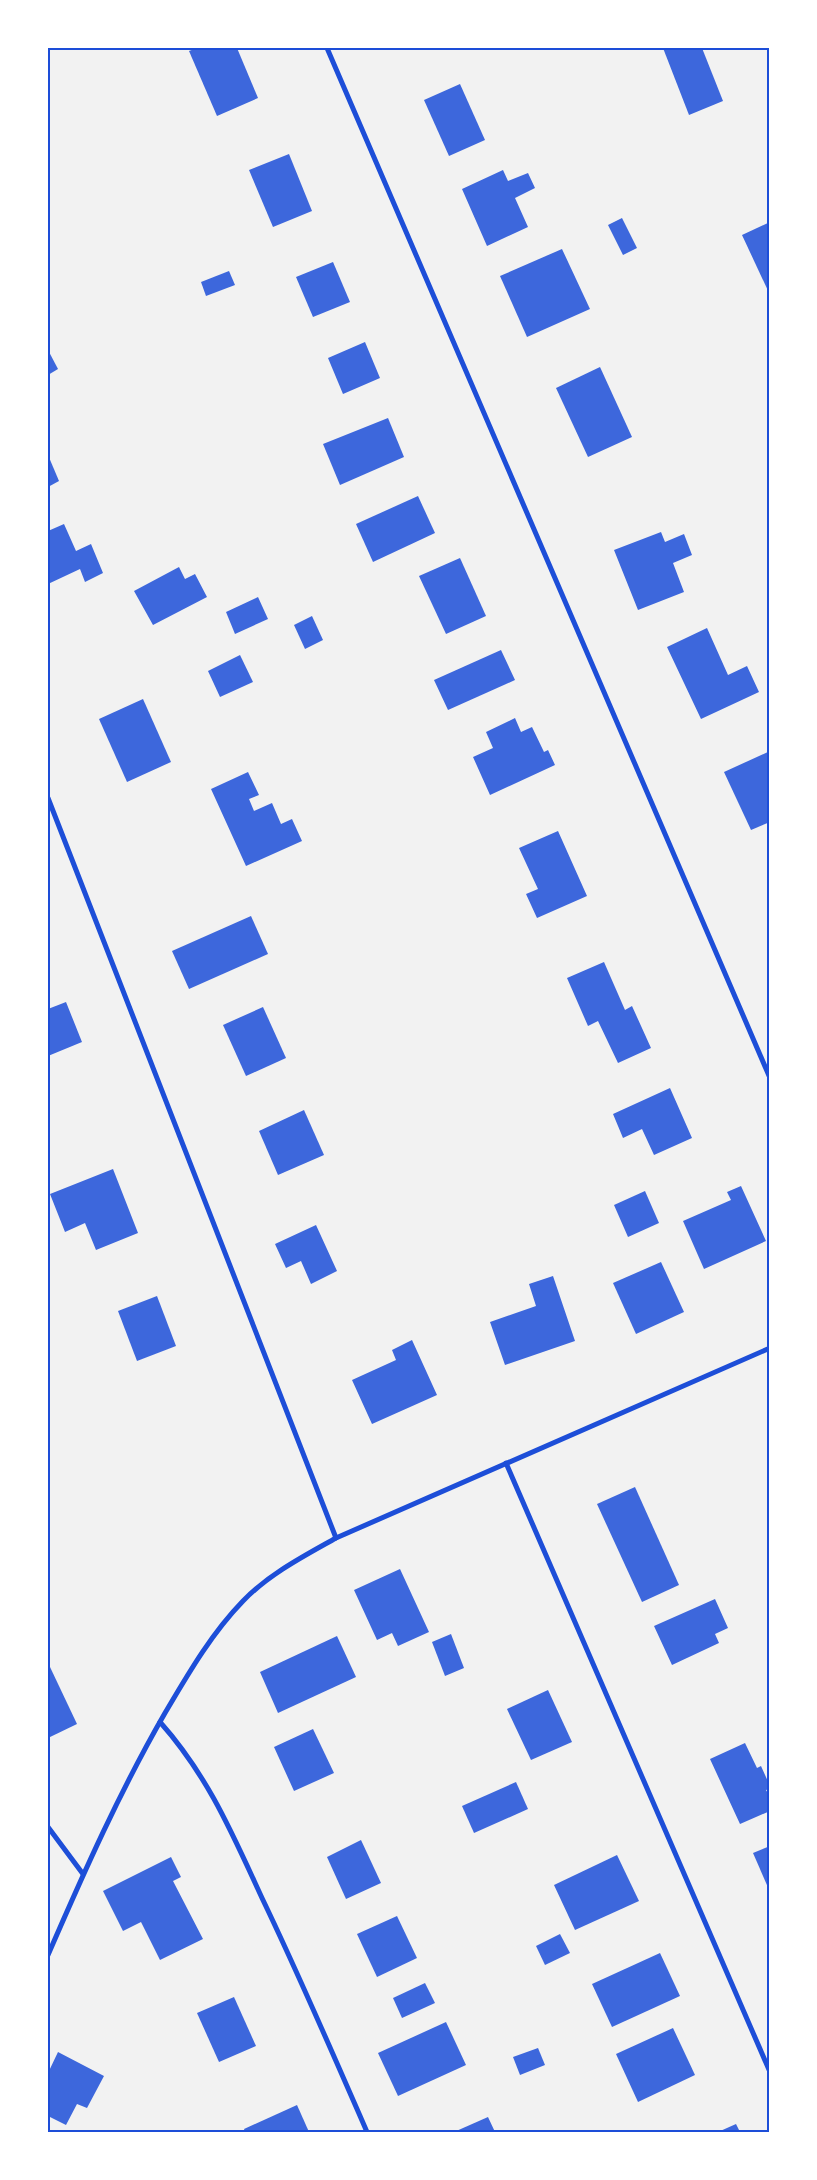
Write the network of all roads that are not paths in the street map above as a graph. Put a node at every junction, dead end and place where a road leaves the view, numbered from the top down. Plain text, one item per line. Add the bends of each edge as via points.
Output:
1 (327, 48) edge
2 (48, 798) edge
3 (770, 1078) edge
4 (770, 1348) edge
5 (506, 1463) junction
6 (336, 1538) junction
7 (160, 1722) junction
8 (48, 1827) edge
9 (83, 1874) junction
10 (48, 1955) edge
11 (770, 2072) edge
12 (367, 2132) edge

1 - 3 street
2 - 6 street
4 - 5 street
5 - 6 street
5 - 11 street
6 - 7 street via 286,1567 244,1600 215,1634
7 - 9 street
7 - 12 street via 188,1756 220,1808
8 - 9 street
9 - 10 street

